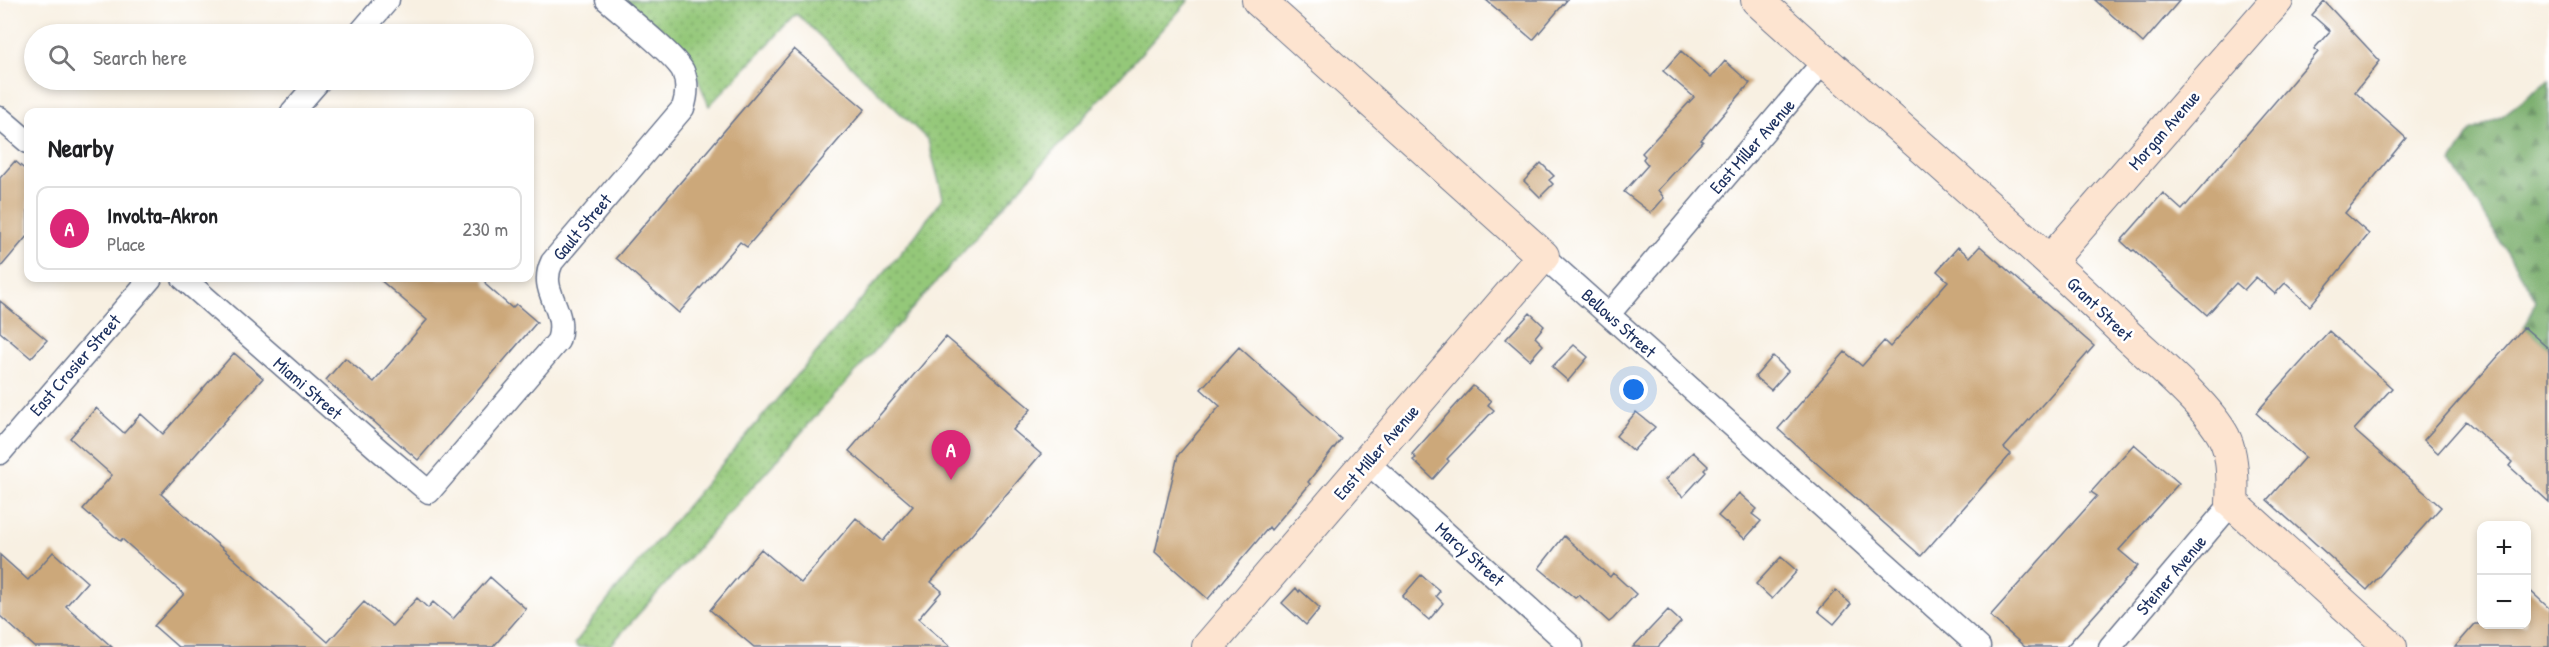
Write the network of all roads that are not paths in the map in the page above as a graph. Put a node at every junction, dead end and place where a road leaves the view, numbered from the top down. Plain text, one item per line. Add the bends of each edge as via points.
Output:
1 (388, 0) edge
2 (607, 0) edge
3 (1258, 0) edge
4 (1757, 0) edge
5 (2277, 0) edge
6 (368, 24) edge
7 (1824, 61) junction
8 (311, 90) edge
9 (296, 108) edge
10 (0, 118) edge
11 (24, 139) edge
12 (1543, 256) junction
13 (2050, 261) junction
14 (148, 282) edge
15 (188, 282) edge
16 (1609, 314) junction
17 (0, 453) edge
18 (1367, 462) junction
19 (434, 486) joint
20 (2232, 503) junction
21 (1208, 647) edge
22 (1572, 647) edge
23 (1979, 647) edge
24 (2109, 647) edge
25 (2391, 647) edge

1 - 6 street
2 - 19 street, Gault Street via 680,65 686,89 683,108 552,262 547,284 560,316 558,342
3 - 12 street, Bellows Street
4 - 7 street, Grant Street
5 - 13 street, Morgan Avenue
7 - 13 street, Grant Street
7 - 16 street, East Miller Avenue
8 - 9 street
10 - 11 street
12 - 16 street, Bellows Street
12 - 18 street, East Miller Avenue
13 - 20 street, Grant Street via 2203,409 2219,430 2234,481
14 - 17 street, East Crosier Street
15 - 19 street, Miami Street via 429,492
16 - 23 street, Bellows Street
18 - 21 street, East Miller Avenue
18 - 22 street, Marcy Street
20 - 24 street, Steiner Avenue
20 - 25 street

